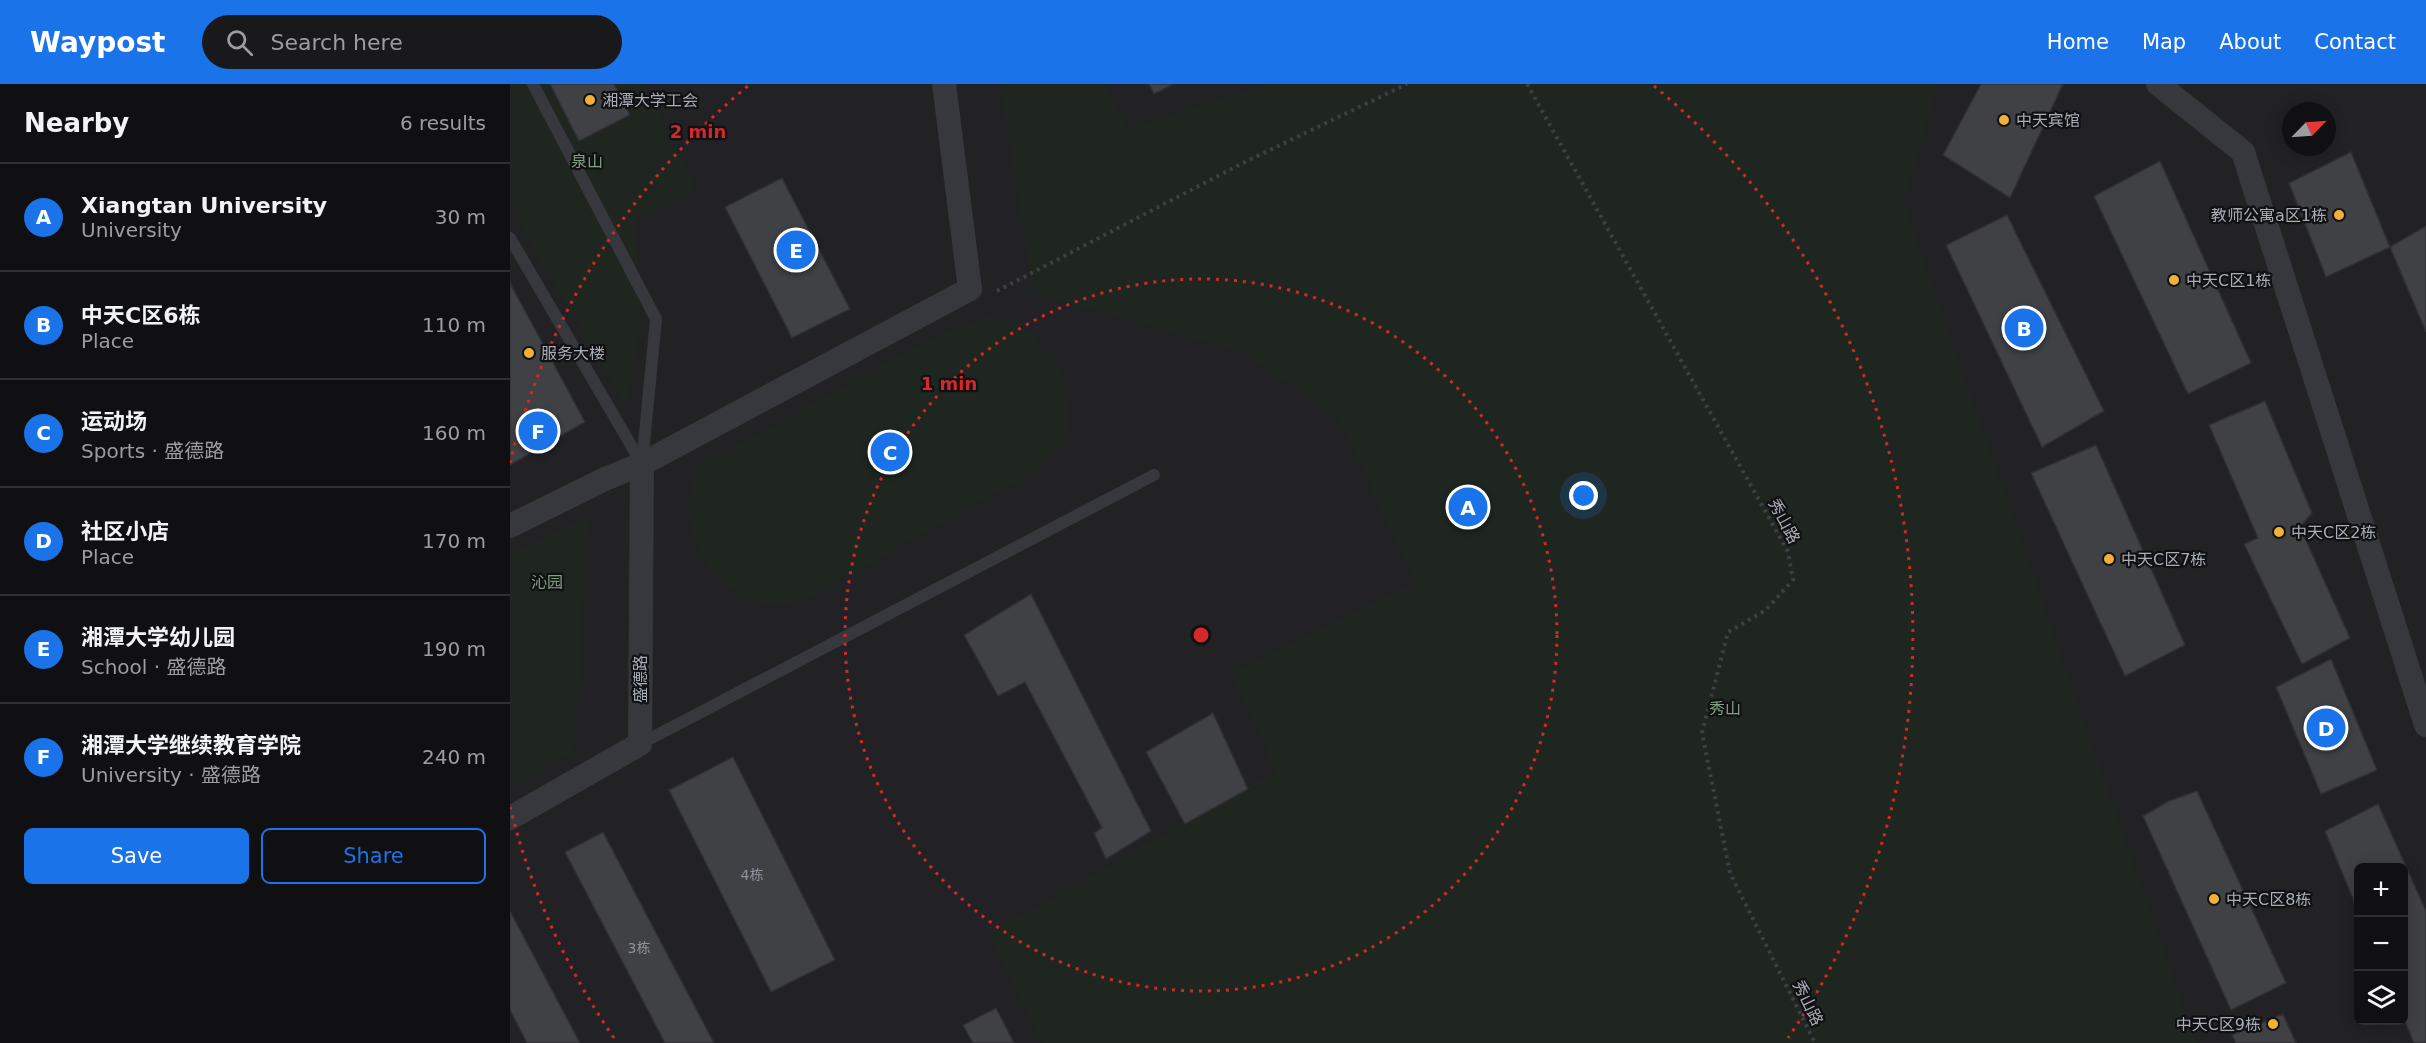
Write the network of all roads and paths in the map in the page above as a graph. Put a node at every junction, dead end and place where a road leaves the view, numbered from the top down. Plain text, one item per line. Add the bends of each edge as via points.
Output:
1 (533, 84) edge
2 (944, 84) edge
3 (1407, 84) edge
4 (1527, 84) edge
5 (2158, 84) edge
6 (510, 238) edge
7 (991, 294) dead end
8 (642, 464) junction
9 (1154, 475) dead end
10 (510, 526) edge
11 (2426, 725) edge
12 (640, 744) junction
13 (510, 818) edge
14 (1815, 1043) edge

1 - 8 lane via 656,319
2 - 8 street via 970,289
3 - 7 path via 1241,164
4 - 14 path, 秀山路 via 1788,552 1793,580 1766,610 1728,632 1702,733 1730,873
5 - 11 street via 2243,152
6 - 8 lane
8 - 10 street
8 - 12 street, 盛德路
9 - 12 lane
12 - 13 street

